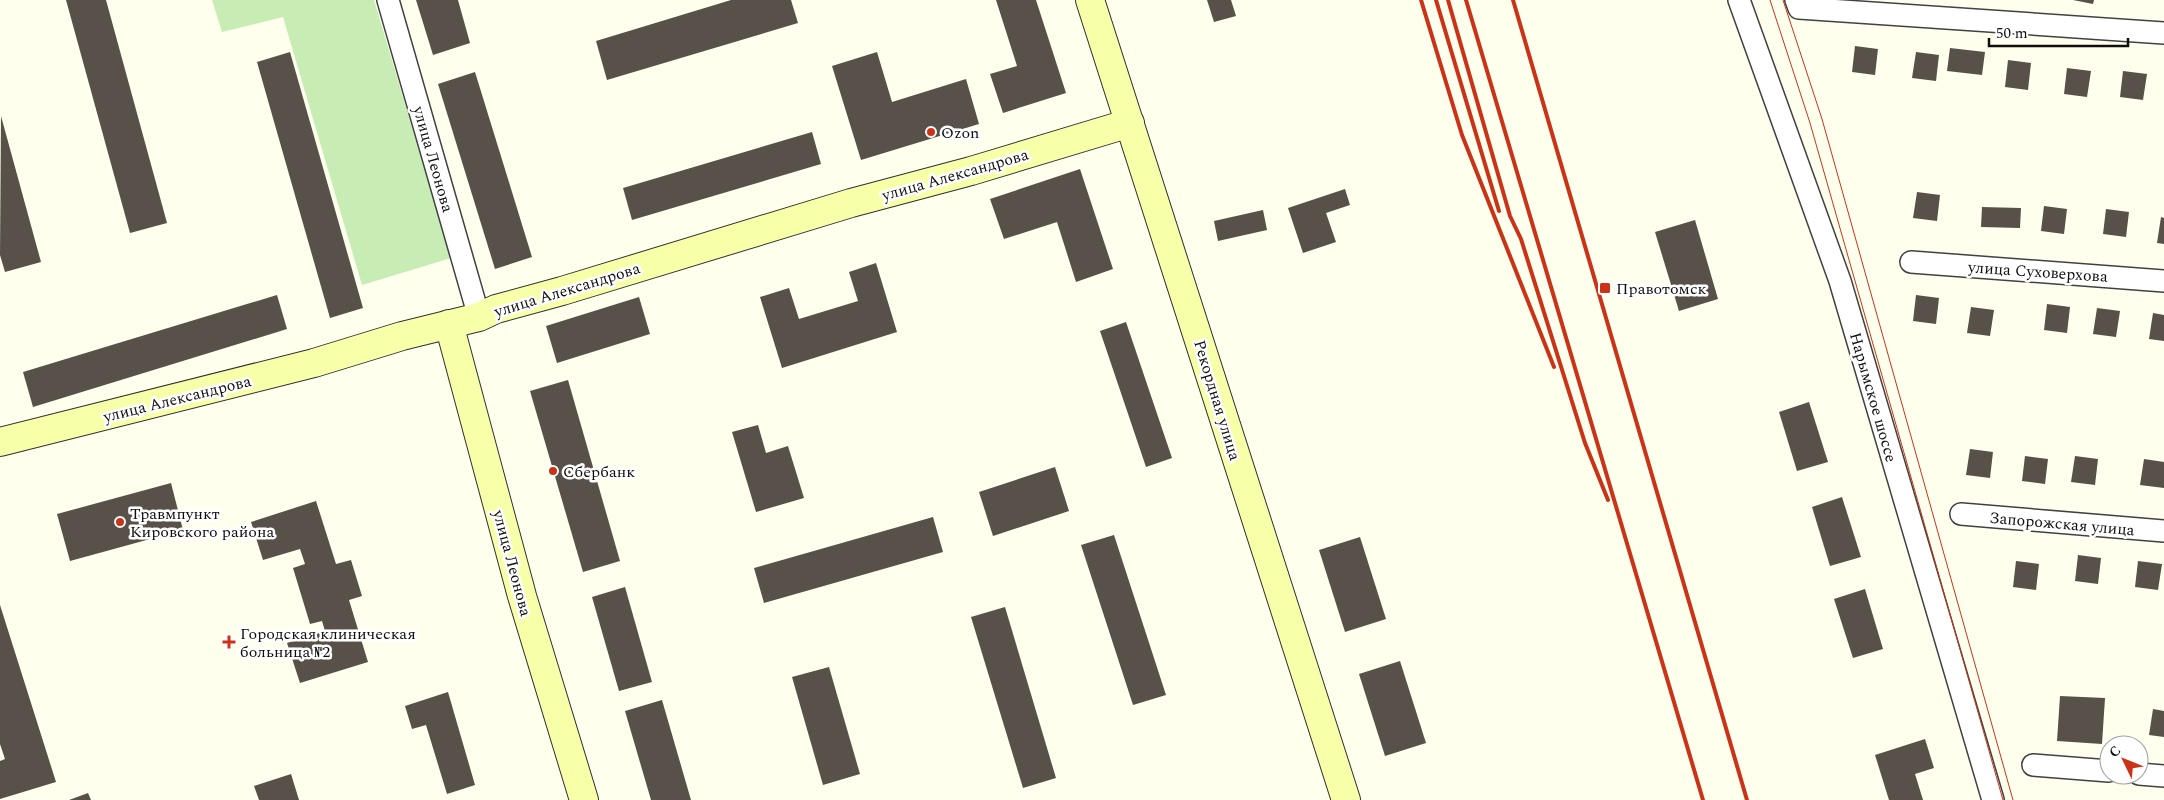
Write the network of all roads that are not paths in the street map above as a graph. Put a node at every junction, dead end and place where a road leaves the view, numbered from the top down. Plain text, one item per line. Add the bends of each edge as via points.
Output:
1 (388, 0) edge
2 (1090, 0) edge
3 (1739, 0) edge
4 (1797, 4) edge
5 (2164, 33) edge
6 (1130, 123) junction
7 (1911, 262) dead end
8 (2164, 281) edge
9 (479, 317) junction
10 (449, 324) junction
11 (0, 442) edge
12 (1961, 514) dead end
13 (2164, 531) edge
14 (2033, 765) dead end
15 (2099, 770) edge
16 (2149, 775) edge
17 (2164, 776) edge
18 (584, 800) edge
19 (1346, 800) edge
20 (1993, 800) edge

1 - 9 street, улица Леонова
2 - 6 street, Рекордная улица
3 - 20 street, Нарымское шоссе via 1840,281
4 - 5 street
6 - 9 street, улица Александрова via 851,203 496,309
6 - 19 street, Рекордная улица
7 - 8 street, улица Суховерхова
9 - 10 street, улица Александрова
10 - 11 street, улица Александрова via 305,365
10 - 18 street, улица Леонова via 522,596
12 - 13 street, Запорожская улица
14 - 15 street
16 - 17 street

